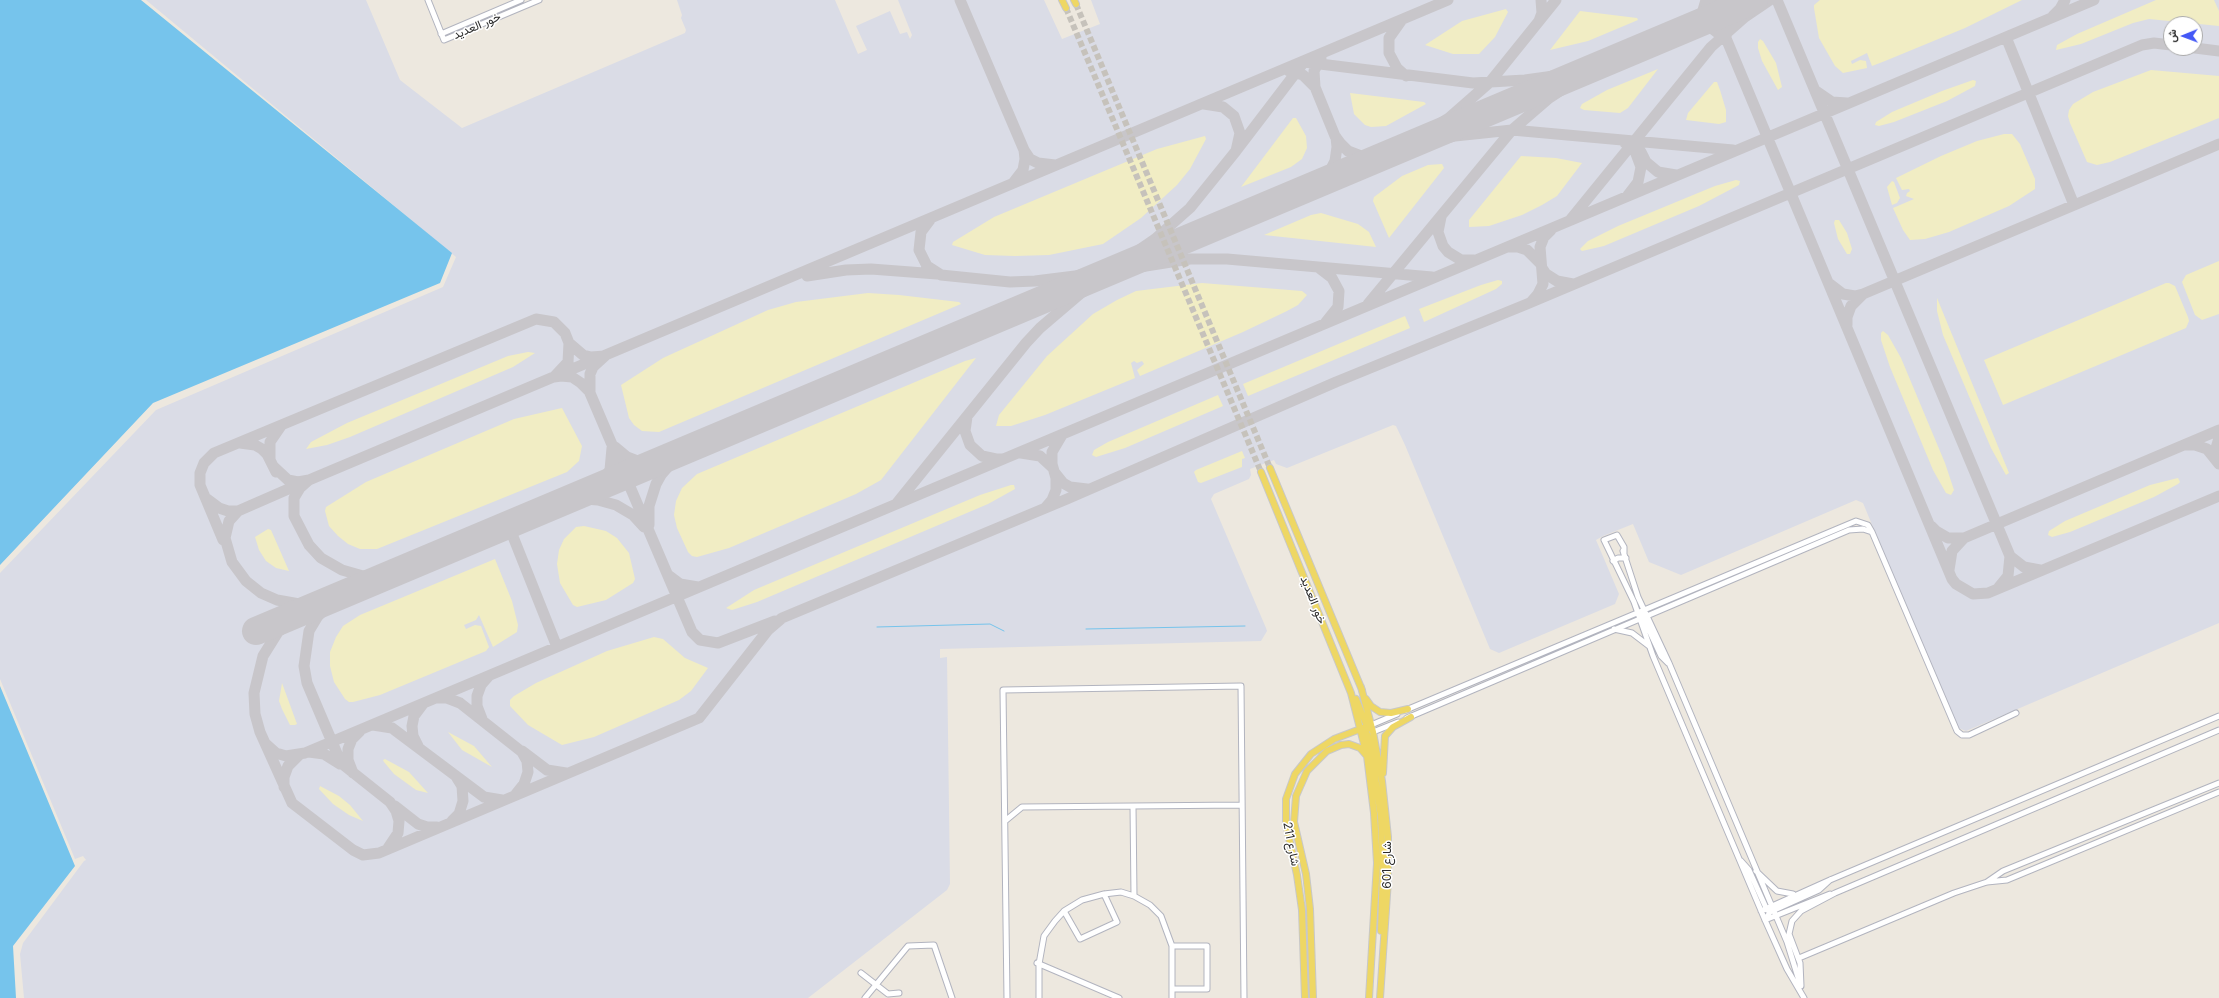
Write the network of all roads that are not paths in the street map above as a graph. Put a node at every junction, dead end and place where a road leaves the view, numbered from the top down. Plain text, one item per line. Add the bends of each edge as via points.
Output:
1 (428, 0) edge
2 (521, 0) edge
3 (539, 0) edge
4 (1062, 0) edge
5 (1066, 8) tunnel mouth
6 (441, 34) junction
7 (1270, 468) tunnel mouth
8 (1261, 472) tunnel mouth
9 (1871, 530) junction
10 (1625, 556) junction
11 (1769, 557) junction
12 (1613, 561) junction
13 (1722, 585) junction
14 (1645, 609) junction
15 (1637, 612) junction
16 (1644, 617) junction
17 (1613, 629) junction
18 (1649, 646) junction
19 (1361, 687) junction
20 (1408, 709) junction
21 (2016, 713) dead end
22 (2219, 716) edge
23 (1411, 717) junction
24 (1366, 726) junction
25 (2219, 730) edge
26 (1373, 732) junction
27 (1367, 756) junction
28 (1382, 781) junction
29 (2219, 783) edge
30 (2219, 792) edge
31 (1242, 805) junction
32 (1133, 806) junction
33 (1005, 821) junction
34 (1756, 871) junction
35 (1830, 880) junction
36 (1987, 882) junction
37 (1798, 893) junction
38 (1104, 894) junction
39 (1835, 894) junction
40 (1134, 896) junction
41 (1064, 911) junction
42 (1769, 911) junction
43 (1765, 920) junction
44 (1382, 944) junction
45 (1172, 946) junction
46 (1799, 958) junction
47 (1038, 964) junction
48 (861, 973) dead end
49 (875, 985) junction
50 (1801, 986) junction
51 (1173, 989) junction
52 (899, 993) dead end
53 (865, 998) edge
54 (952, 998) edge
55 (1007, 998) edge
56 (1039, 998) edge
57 (1119, 998) edge
58 (1172, 998) edge
59 (1244, 998) edge
60 (1305, 998) edge
61 (1313, 998) edge
62 (1369, 998) edge
63 (1380, 998) edge
64 (1805, 998) edge

1 - 6 street, خور العديد
2 - 6 street, خور العديد
3 - 6 street, خور العديد via 444,40
4 - 5 main road
7 - 19 main road
8 - 24 main road, خور العديد
9 - 11 street via 1862,522 1853,522
9 - 13 street via 1849,530
9 - 21 street via 1957,731 1962,735 1969,735
10 - 12 street
10 - 12 street via 1617,535 1604,540
10 - 14 street via 1635,590
11 - 13 street via 1759,564 1723,579
11 - 14 street
12 - 15 street
13 - 16 street
14 - 15 street
14 - 16 street
15 - 16 street
15 - 20 street
16 - 17 street
16 - 18 street
16 - 34 street via 1669,663
17 - 18 street via 1632,633
17 - 23 street
18 - 42 street via 1739,859 1749,870
19 - 20 main road via 1371,706 1380,712 1392,713
19 - 24 main road
20 - 24 street
22 - 35 street
23 - 26 street
23 - 28 main road via 1385,736
24 - 26 main road
24 - 27 main road, شارع 601
24 - 44 main road via 1381,818
24 - 60 main road, شارع 211 via 1334,739 1311,754 1295,774 1286,799 1286,824 1302,910
25 - 39 street
26 - 28 main road, شارع 601
27 - 61 main road, شارع 211 via 1360,748 1349,744 1327,751 1307,771 1296,796 1294,822 1310,903
27 - 62 main road, شارع 601 via 1377,863
28 - 44 main road, شارع 601 via 1388,865
29 - 36 street via 2003,871
30 - 36 street via 2007,880
31 - 32 street
31 - 33 street via 1241,686 1003,690
31 - 59 street
32 - 33 street via 1022,807
32 - 40 street
33 - 55 street
34 - 37 street via 1777,891
34 - 42 street
35 - 37 street
35 - 42 street via 1819,890
36 - 46 street via 1954,893
37 - 42 street
38 - 40 street via 1121,892
38 - 41 street via 1082,900
38 - 41 street via 1117,922 1080,939
39 - 42 street
39 - 46 street via 1802,911 1792,921 1789,929 1790,938
40 - 45 street via 1150,905 1161,916
41 - 47 street via 1044,936
42 - 43 street
42 - 43 street
42 - 50 street via 1789,946
43 - 64 street via 1789,973
44 - 63 main road, شارع 601
45 - 51 street
45 - 51 street via 1207,946 1208,989
46 - 50 street
47 - 56 street
47 - 57 street
48 - 49 street
49 - 52 street via 888,994
49 - 53 street
49 - 54 street via 908,946 934,945
50 - 64 street
51 - 58 street

